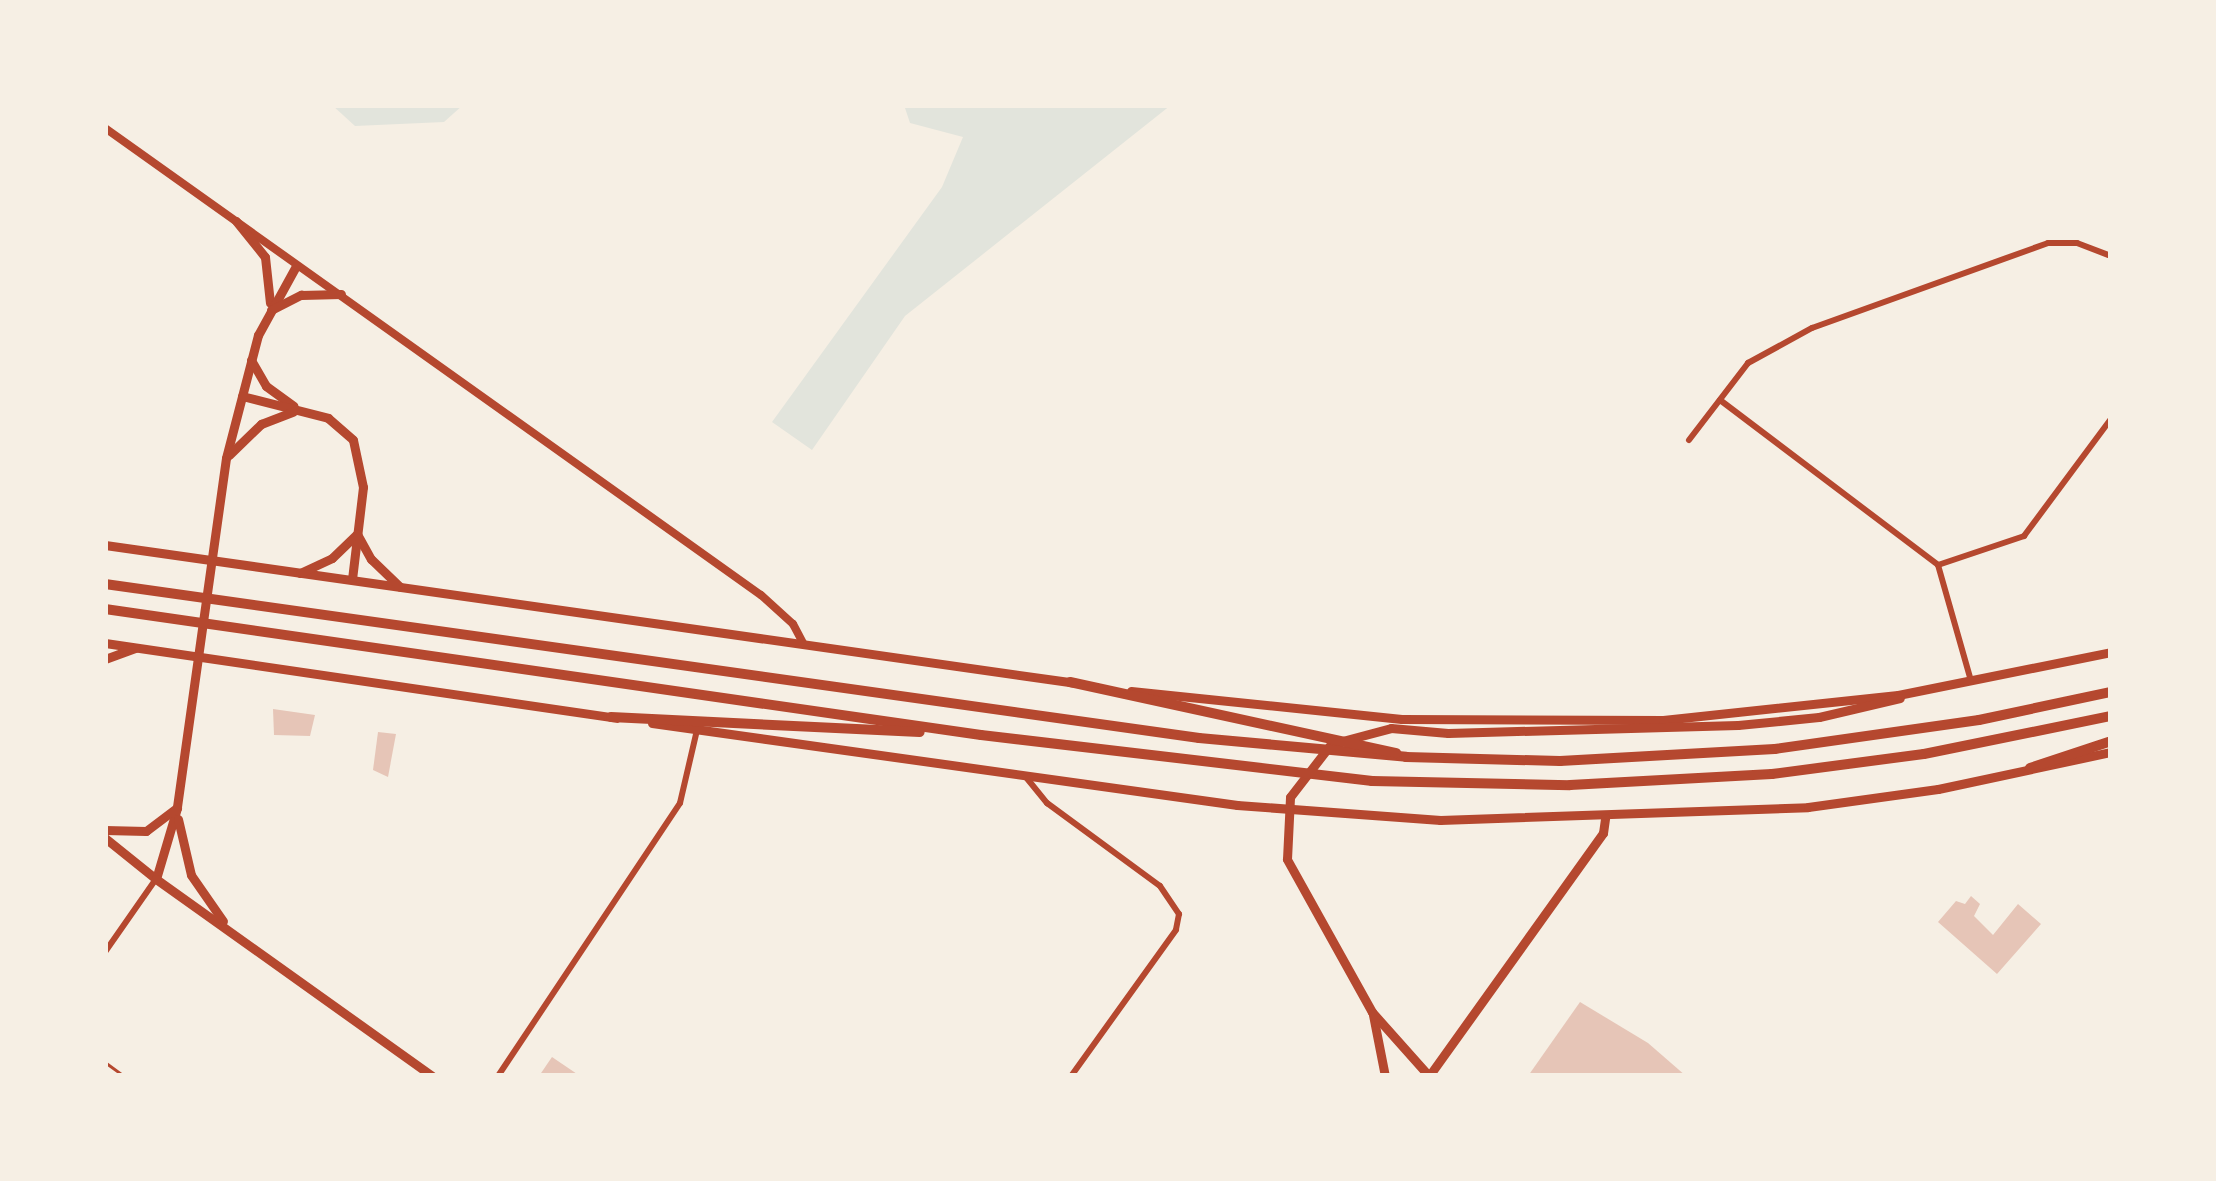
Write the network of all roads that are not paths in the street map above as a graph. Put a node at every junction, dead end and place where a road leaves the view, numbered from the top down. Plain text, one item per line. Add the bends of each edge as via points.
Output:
1 (105, 128) edge
2 (236, 221) junction
3 (2111, 256) edge
4 (296, 266) junction
5 (341, 294) junction
6 (269, 311) junction
7 (251, 359) junction
8 (242, 396) junction
9 (1720, 400) junction
10 (300, 410) junction
11 (2111, 419) edge
12 (1689, 440) dead end
13 (226, 458) junction
14 (357, 534) junction
15 (105, 545) edge
16 (1938, 564) junction
17 (300, 573) junction
18 (352, 579) junction
19 (105, 584) edge
20 (400, 587) junction
21 (105, 609) edge
22 (105, 643) edge
23 (803, 643) junction
24 (136, 648) junction
25 (2111, 652) edge
26 (105, 660) edge
27 (1070, 682) junction
28 (1971, 682) junction
29 (1917, 692) junction
30 (2111, 692) edge
31 (2111, 716) edge
32 (612, 717) junction
33 (697, 730) junction
34 (981, 735) junction
35 (2111, 740) edge
36 (2111, 752) edge
37 (1406, 757) junction
38 (2030, 768) junction
39 (1025, 776) junction
40 (177, 808) junction
41 (1605, 818) junction
42 (105, 830) edge
43 (105, 838) edge
44 (156, 879) junction
45 (227, 928) junction
46 (106, 949) edge
47 (1372, 1012) junction
48 (105, 1062) edge
49 (124, 1076) edge
50 (432, 1076) edge
51 (498, 1076) edge
52 (1070, 1076) edge
53 (1385, 1076) edge
54 (1429, 1076) edge

1 - 2 street
2 - 4 street
2 - 6 main road via 264,257
3 - 9 street via 2077,242 2048,244 1890,298 1762,352
4 - 5 street
4 - 6 main road
5 - 6 main road via 301,295
5 - 23 street via 761,595
6 - 7 main road
7 - 8 main road
7 - 10 main road via 266,386
8 - 10 main road
8 - 13 main road
9 - 12 street
9 - 16 street
10 - 13 main road via 261,424
10 - 14 main road via 340,426 358,452
11 - 16 street via 2024,536
13 - 40 main road
14 - 17 main road via 332,558
14 - 18 main road
14 - 20 main road
15 - 17 main road
16 - 28 street
17 - 18 main road
18 - 20 main road
19 - 37 highway via 1199,738
20 - 23 main road
21 - 34 highway
22 - 24 main road
23 - 27 main road
24 - 26 main road
24 - 32 main road
25 - 28 main road
27 - 29 main road via 1322,714 1488,722 1662,720
27 - 37 highway via 1374,744
28 - 29 main road
29 - 47 main road via 1874,708 1738,725 1448,733 1392,728 1331,744 1297,782 1285,825 1295,881
30 - 37 highway via 1978,720 1775,749 1560,761
31 - 34 highway via 1829,766 1570,785 1354,779
32 - 33 main road
32 - 34 highway
33 - 39 main road
33 - 51 street via 680,803
35 - 38 highway
36 - 38 main road
38 - 41 main road via 1808,807
39 - 41 main road via 1349,816
39 - 52 street via 1048,802 1160,886 1180,914 1176,930
40 - 42 main road via 146,831
40 - 44 main road
40 - 45 main road via 186,865
41 - 54 main road via 1604,833
43 - 44 main road
44 - 45 main road
44 - 46 street
45 - 50 main road
47 - 53 main road
47 - 54 main road
48 - 49 lane

